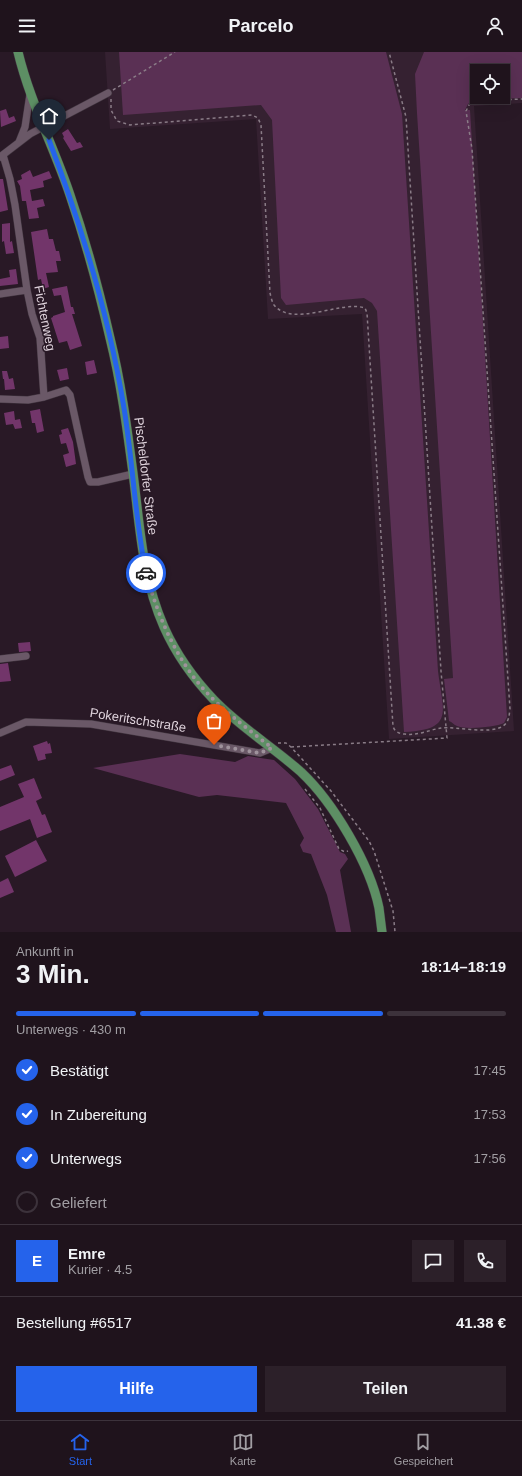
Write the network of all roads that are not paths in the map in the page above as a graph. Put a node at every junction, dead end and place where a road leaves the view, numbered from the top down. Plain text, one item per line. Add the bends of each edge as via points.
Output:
1 (18, 52) edge
2 (109, 92) road end
3 (30, 94) junction
4 (44, 126) junction
5 (18, 144) junction
6 (1, 156) edge
7 (27, 290) junction
8 (0, 294) edge
9 (44, 397) junction
10 (0, 399) edge
11 (133, 474) junction
12 (26, 656) dead end
13 (0, 659) edge
14 (0, 733) edge
15 (272, 748) junction
16 (382, 932) edge

1 - 3 main road, Pischeldorfer Straße
2 - 4 street
3 - 4 main road, Pischeldorfer Straße
3 - 5 street via 25,127
4 - 5 street
4 - 11 main road, Pischeldorfer Straße via 70,195 96,281 111,340
5 - 6 street
6 - 7 street, Fichtenweg via 10,179
7 - 8 street
7 - 9 street, Fichtenweg via 40,338
9 - 10 street via 28,400
9 - 11 street via 66,390 70,395 90,482
11 - 15 main road, Pischeldorfer Straße via 145,572 154,604 165,629 178,654 214,700
12 - 13 street
14 - 15 street, Pokeritschstraße via 26,722 91,724 260,753
15 - 16 main road, Pischeldorfer Straße via 303,774 329,805 351,840 372,886

